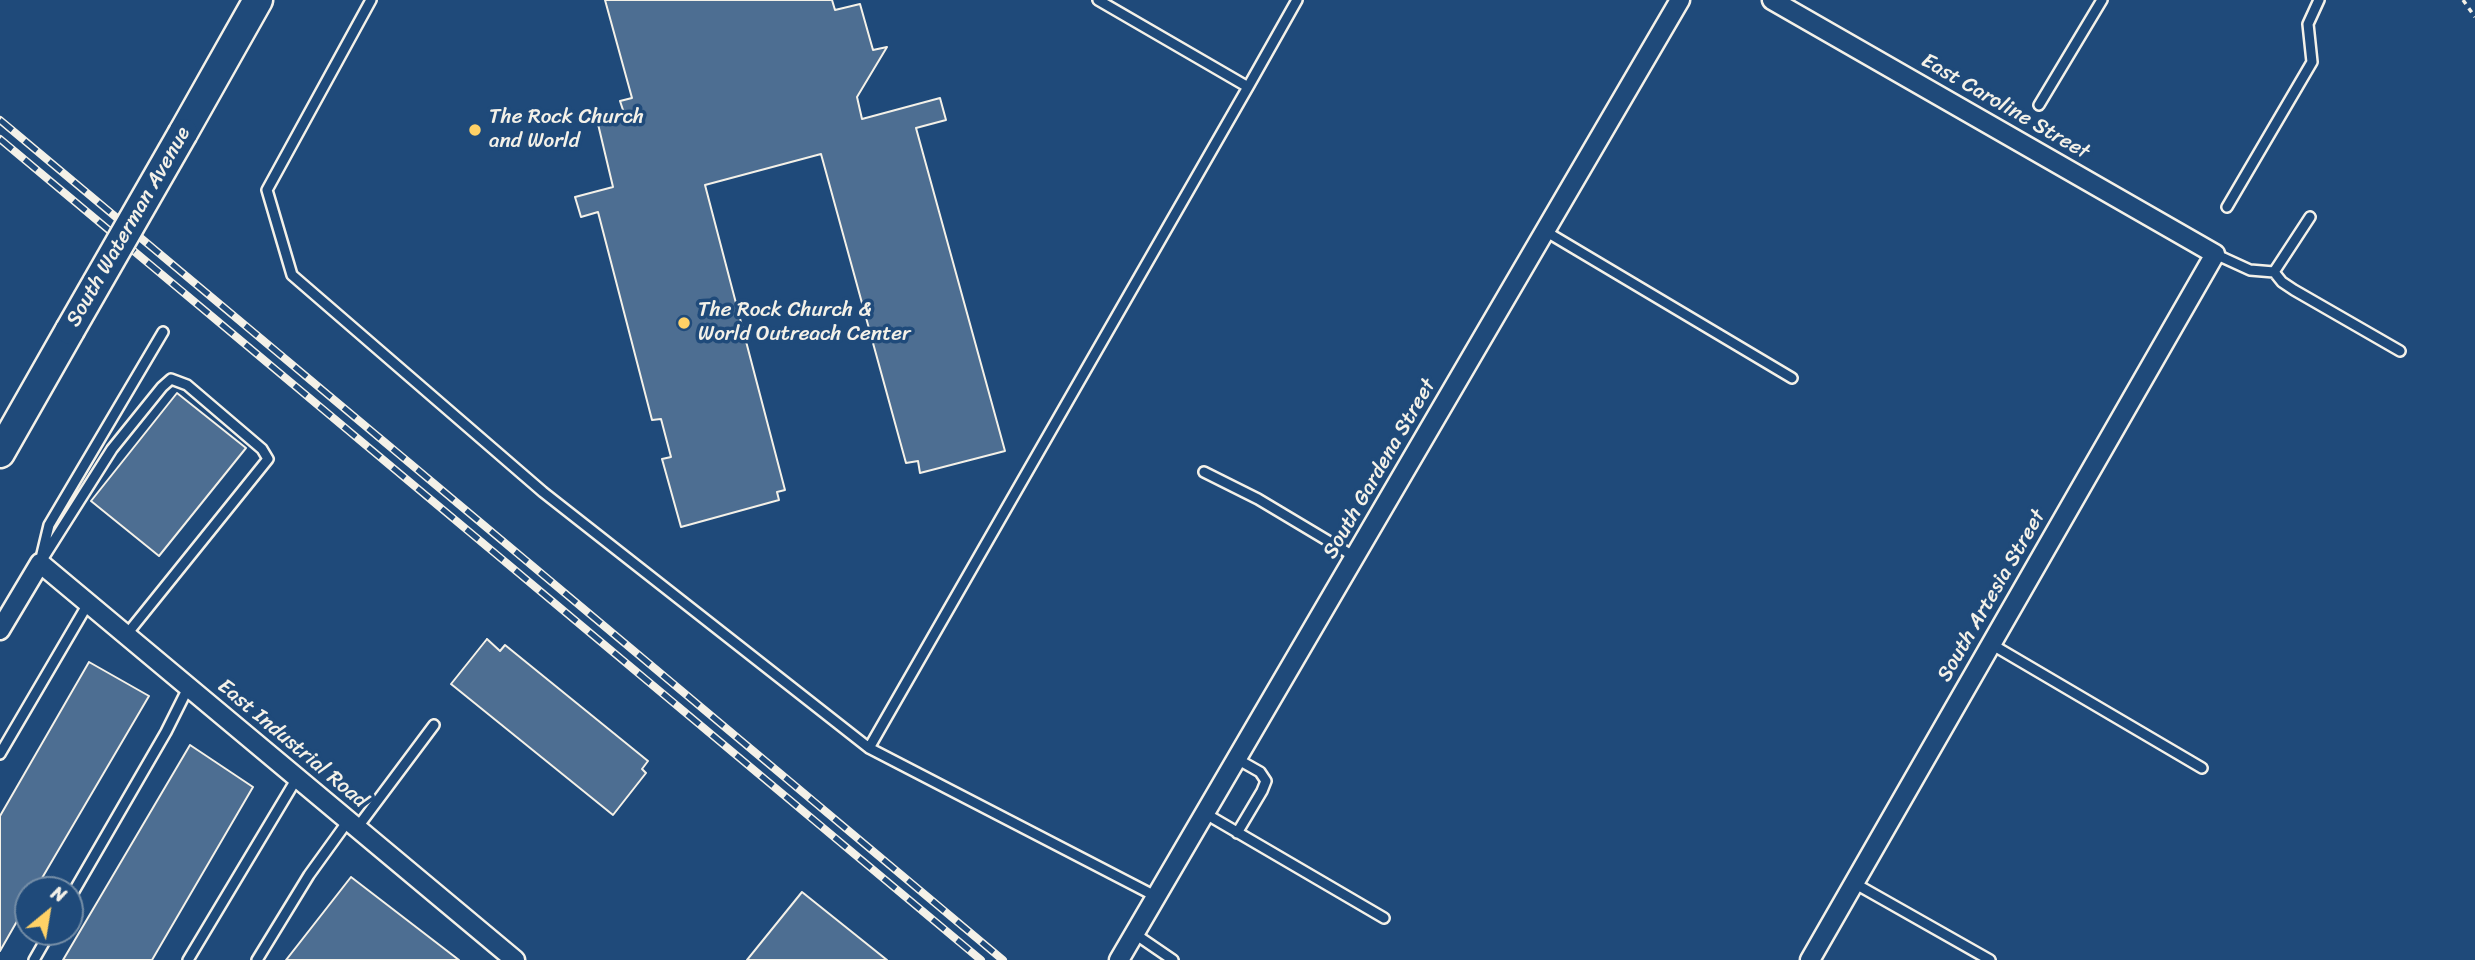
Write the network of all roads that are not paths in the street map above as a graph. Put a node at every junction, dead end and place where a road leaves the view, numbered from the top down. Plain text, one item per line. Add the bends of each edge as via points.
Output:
1 (258, 0) edge
2 (371, 0) edge
3 (1098, 0) edge
4 (1297, 0) edge
5 (1679, 0) edge
6 (1772, 0) edge
7 (2102, 0) edge
8 (2319, 0) edge
9 (1248, 87) junction
10 (2039, 106) dead end
11 (2227, 207) dead end
12 (2310, 217) dead end
13 (1545, 231) junction
14 (2214, 254) junction
15 (2274, 272) junction
16 (163, 332) dead end
17 (2399, 351) dead end
18 (1792, 378) dead end
19 (0, 453) edge
20 (1204, 472) dead end
21 (1355, 557) junction
22 (40, 563) junction
23 (89, 602) junction
24 (0, 630) edge
25 (127, 634) junction
26 (1991, 644) junction
27 (189, 686) junction
28 (435, 725) dead end
29 (869, 748) junction
30 (0, 754) edge
31 (1237, 759) junction
32 (2202, 768) dead end
33 (297, 778) junction
34 (1206, 814) junction
35 (353, 824) junction
36 (1237, 833) junction
37 (83, 876) edge
38 (1854, 883) junction
39 (1157, 897) junction
40 (1384, 918) dead end
41 (1135, 934) junction
42 (188, 960) edge
43 (257, 960) edge
44 (514, 960) edge
45 (1119, 960) edge
46 (1172, 960) edge
47 (1810, 960) edge
48 (1990, 960) edge

1 - 19 main road, South Waterman Avenue, bridge
2 - 29 lane via 268,190 292,275 543,492
3 - 9 lane
4 - 9 lane
5 - 13 street, South Gardena Street
6 - 14 street, East Caroline Street
7 - 10 lane
8 - 11 lane via 2308,24 2312,62
9 - 29 lane
12 - 15 lane
13 - 18 lane
13 - 21 street, South Gardena Street
14 - 15 lane via 2250,270
14 - 26 street, South Artesia Street
15 - 17 lane via 2294,290
16 - 22 lane via 49,525
20 - 21 lane
21 - 31 street, South Gardena Street
22 - 23 street, East Industrial Road
22 - 24 street
22 - 25 lane via 112,449 162,387 171,379 187,386 268,459
23 - 25 street, East Industrial Road
23 - 30 lane
25 - 27 street, East Industrial Road
26 - 32 lane
26 - 38 street, South Artesia Street
27 - 33 street, East Industrial Road
27 - 37 lane
28 - 35 lane
29 - 39 lane
31 - 34 street, South Gardena Street
31 - 36 lane via 1260,772 1266,781
33 - 35 street, East Industrial Road
33 - 42 lane
34 - 36 lane
34 - 39 street, South Gardena Street
35 - 43 lane via 309,875
35 - 44 street, East Industrial Road
36 - 40 lane
38 - 47 street, South Artesia Street
38 - 48 lane
39 - 41 street, South Gardena Street
41 - 45 street, South Gardena Street
41 - 46 lane

